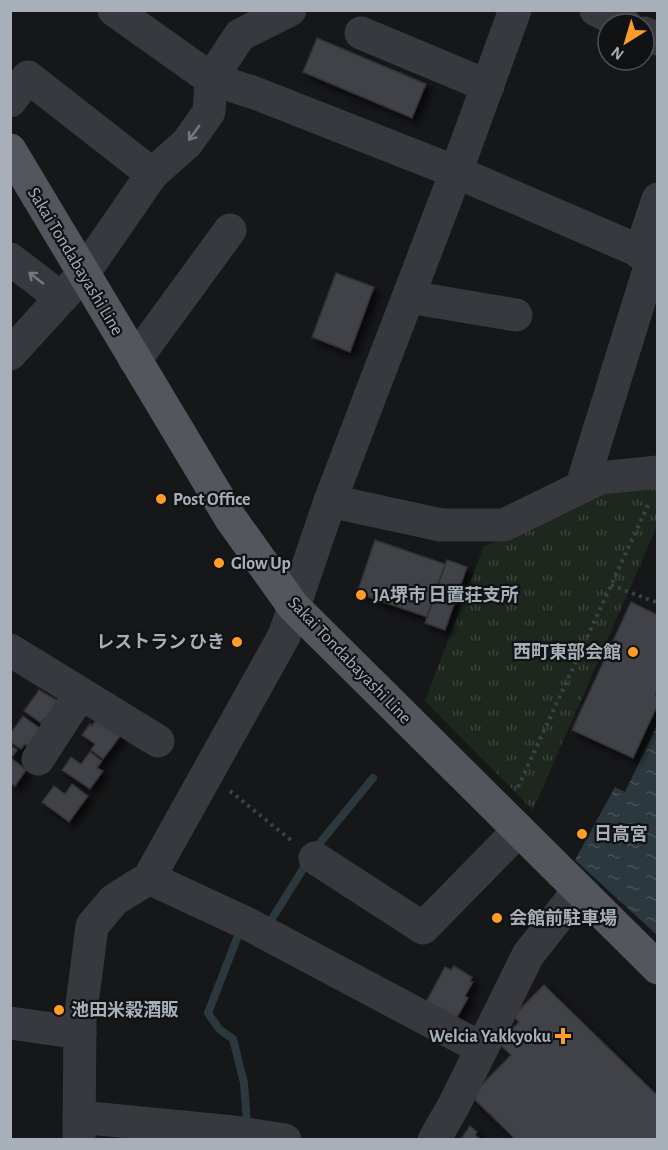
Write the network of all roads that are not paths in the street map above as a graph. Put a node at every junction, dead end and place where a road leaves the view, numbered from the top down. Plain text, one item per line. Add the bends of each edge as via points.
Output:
1 (114, 10) edge
2 (290, 10) edge
3 (515, 10) edge
4 (361, 33) dead end
5 (211, 79) junction
6 (488, 86) junction
7 (10, 101) edge
8 (10, 150) edge
9 (456, 172) junction
10 (152, 174) junction
11 (657, 199) edge
12 (230, 230) dead end
13 (650, 257) edge
14 (10, 259) edge
15 (83, 274) junction
16 (408, 297) junction
17 (61, 298) junction
18 (516, 315) dead end
19 (10, 354) edge
20 (135, 360) junction
21 (655, 483) edge
22 (582, 485) junction
23 (330, 501) junction
24 (293, 606) junction
25 (10, 650) edge
26 (80, 694) junction
27 (158, 741) dead end
28 (38, 759) dead end
29 (511, 823) junction
30 (308, 852) road end
31 (149, 878) junction
32 (579, 890) junction
33 (654, 973) edge
34 (10, 1023) edge
35 (80, 1033) junction
36 (481, 1048) junction
37 (79, 1128) edge
38 (244, 1134) edge
39 (285, 1140) edge
40 (434, 1140) edge

1 - 5 street
2 - 5 street via 240,35
3 - 6 street
4 - 6 street
5 - 9 street
5 -> 10 street via 209,112 187,143
6 - 9 street
7 - 10 street via 28,77
8 - 15 main road, Sakai Tondabayashi Line
9 - 13 street
9 - 16 street
10 - 15 street
11 - 13 street
12 - 20 street
13 - 22 street
17 -> 14 street
15 - 17 street
15 - 20 main road, Sakai Tondabayashi Line
16 - 18 street
16 - 23 street
17 - 19 street
20 - 24 main road, Sakai Tondabayashi Line via 231,519
21 - 22 street via 600,478
22 - 23 street via 504,525 441,525
23 - 24 street
24 - 29 main road, Sakai Tondabayashi Line
24 - 31 street via 284,636
25 - 26 street
26 - 27 street
26 - 28 street
29 - 30 street via 423,928
29 - 32 main road, Sakai Tondabayashi Line
31 - 35 street via 114,900 92,926
31 - 36 street via 252,926
32 - 33 main road, Sakai Tondabayashi Line
32 - 36 street via 550,935 528,955
34 - 35 street
35 - 37 street
36 - 40 street
37 - 38 street
38 - 39 street

